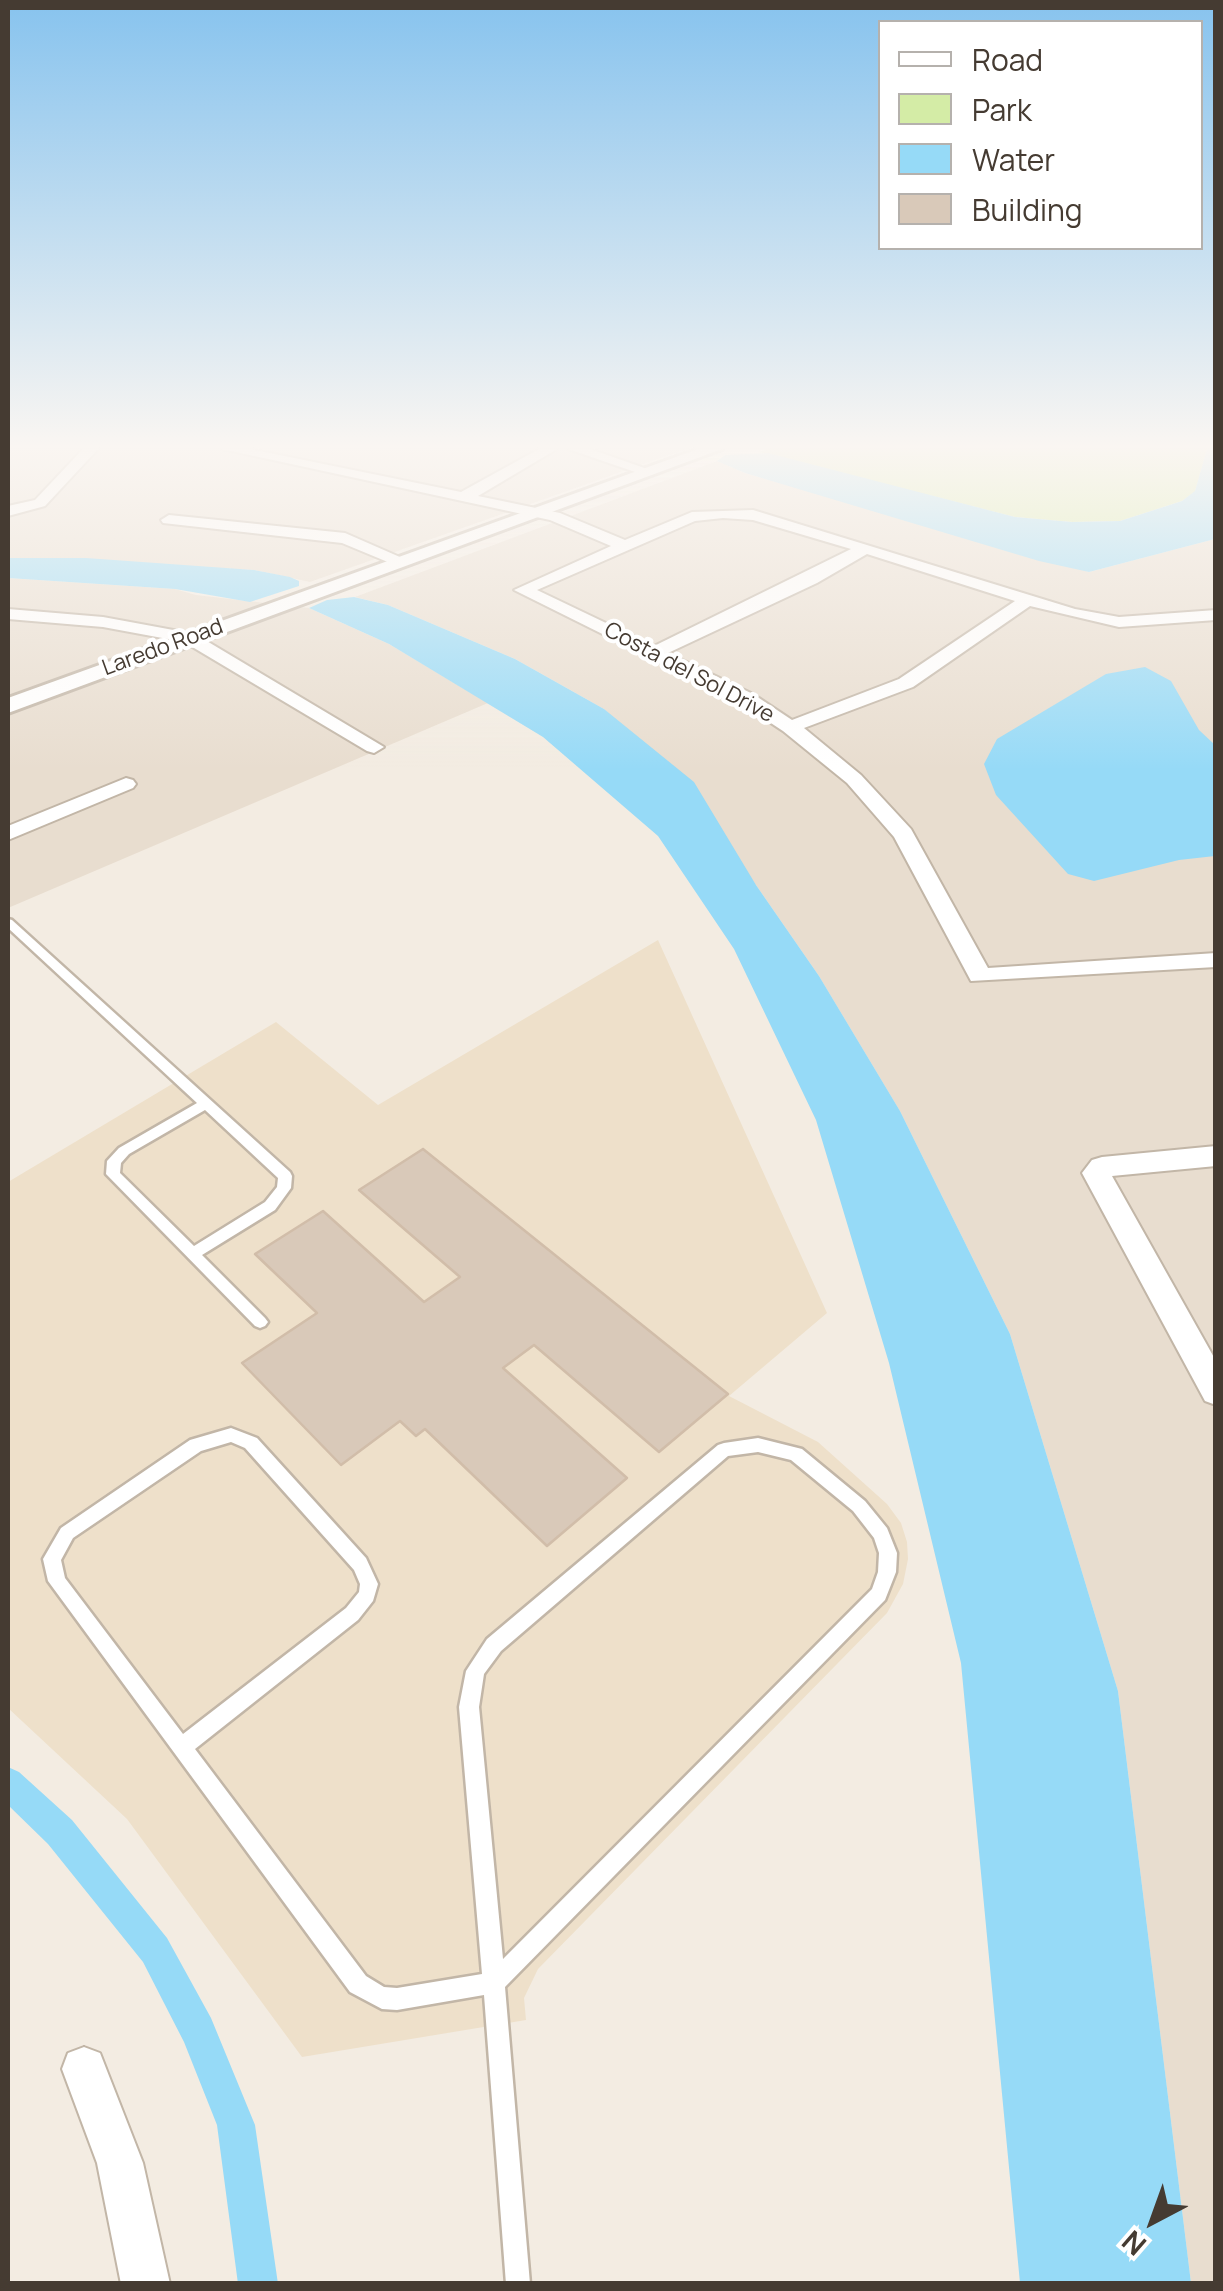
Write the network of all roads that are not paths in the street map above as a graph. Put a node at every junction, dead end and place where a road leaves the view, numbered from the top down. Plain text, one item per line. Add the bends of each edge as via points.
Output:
1 (387, 556) edge
2 (415, 556) edge
3 (602, 556) edge
4 (852, 556) edge
5 (886, 556) edge
6 (401, 561) junction
7 (1028, 600) junction
8 (8, 614) edge
9 (1216, 616) edge
10 (190, 638) junction
11 (656, 652) junction
12 (8, 706) edge
13 (790, 727) junction
14 (374, 747) dead end
15 (126, 784) dead end
16 (8, 834) edge
17 (8, 922) edge
18 (1216, 960) edge
19 (206, 1104) junction
20 (1216, 1156) edge
21 (192, 1254) junction
22 (260, 1322) dead end
23 (1214, 1386) edge
24 (182, 1747) junction
25 (494, 1984) junction
26 (84, 2069) dead end
27 (146, 2284) edge
28 (518, 2284) edge

1 - 6 street
2 - 6 street, Laredo Road
3 - 11 street, Costa del Sol Drive via 523,590
4 - 11 street
5 - 7 street, Costa del Sol Drive
6 - 10 street, Laredo Road
7 - 9 street, Costa del Sol Drive via 1118,622
7 - 13 street via 906,683
8 - 10 street
10 - 12 street, Laredo Road
10 - 14 street
11 - 13 street, Costa del Sol Drive
13 - 18 street, Costa del Sol Drive via 854,779 903,834 980,976
15 - 16 street
17 - 19 lane
19 - 21 lane via 124,1151 113,1168 117,1180
19 - 21 lane via 281,1170 285,1182 270,1206
20 - 23 street via 1114,1165 1096,1178
21 - 22 lane
24 - 24 lane via 52,1570 55,1550 68,1533 196,1445 221,1436 252,1443 360,1564 369,1584 352,1614
24 - 25 lane via 358,1984 396,1999
25 - 25 lane via 879,1594 888,1553 881,1534 860,1506 796,1454 740,1446 710,1459 494,1645 475,1670 469,1707
25 - 28 lane
26 - 27 street via 120,2163

